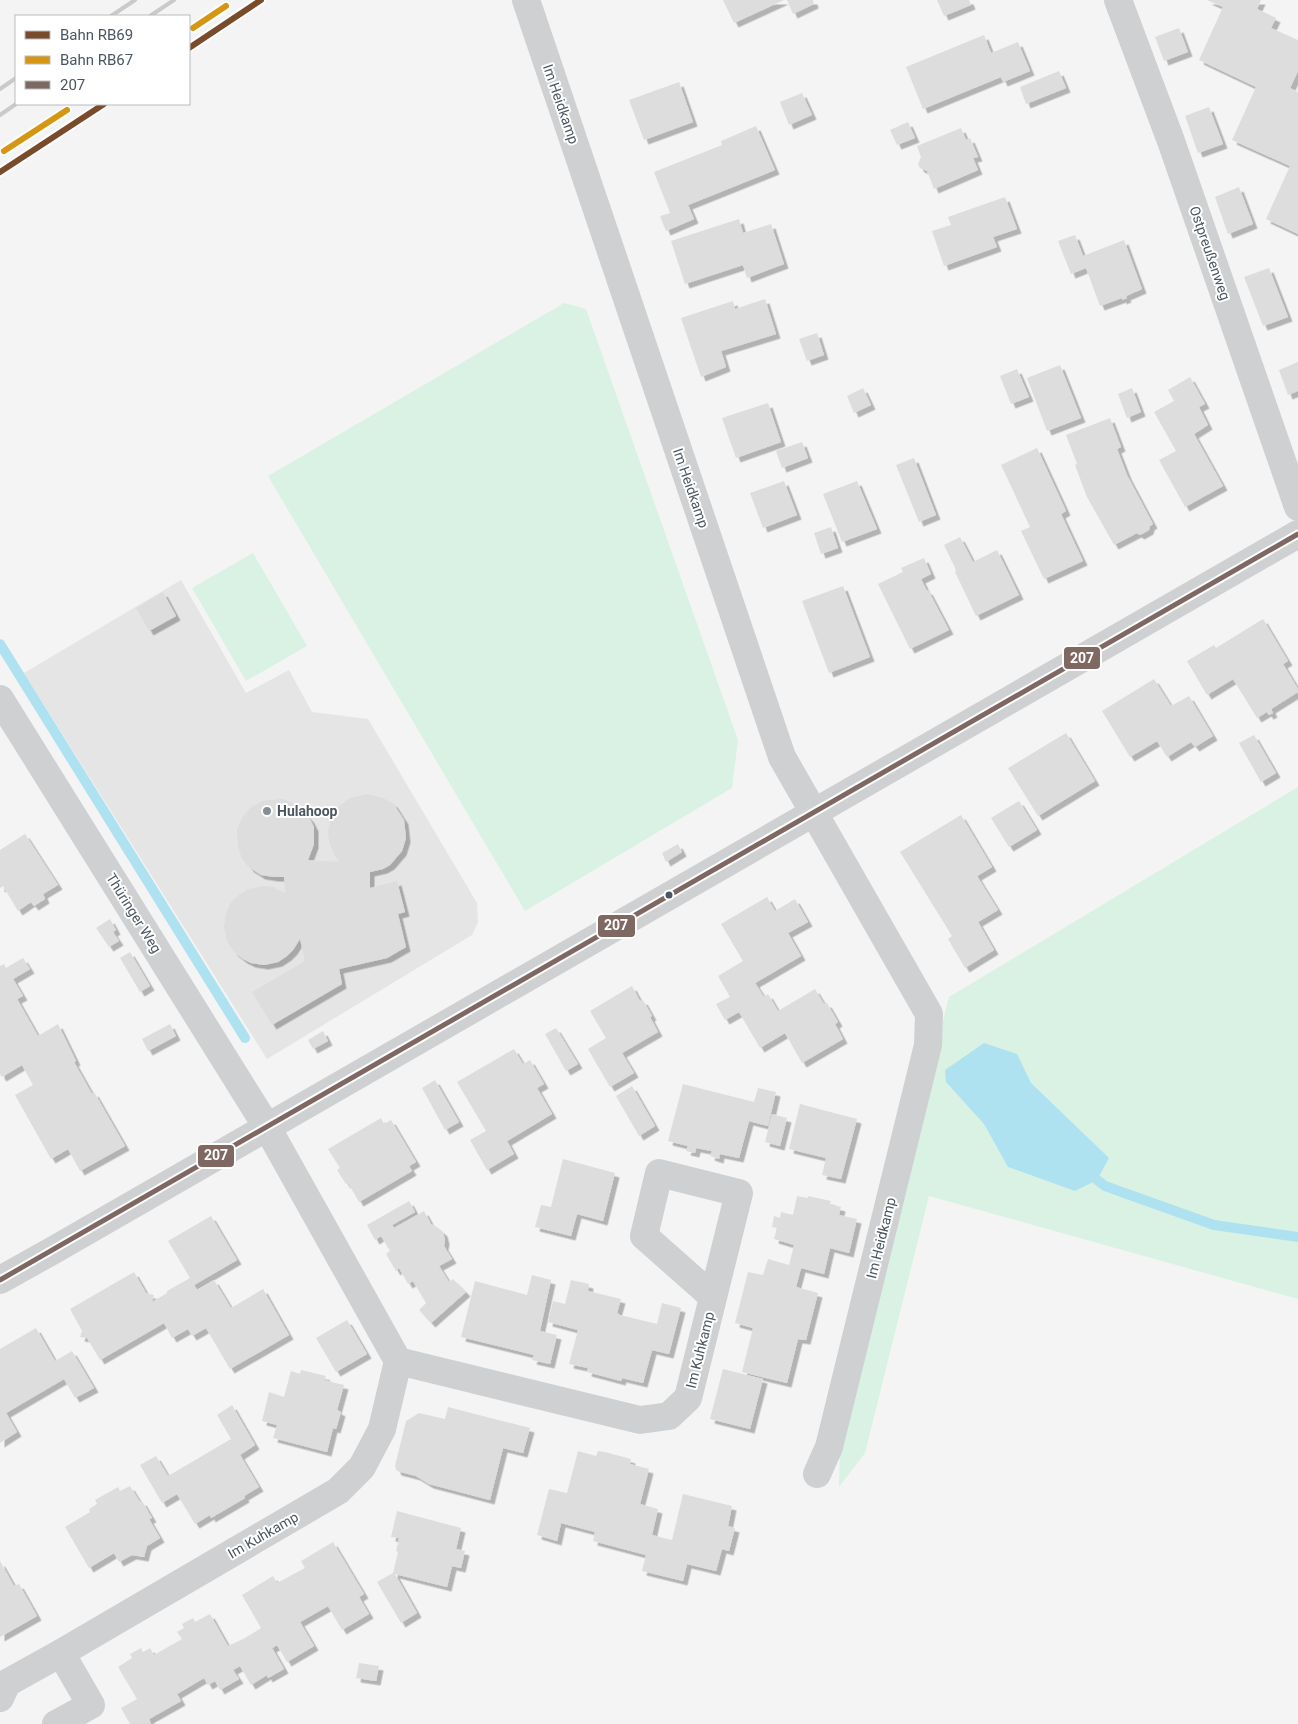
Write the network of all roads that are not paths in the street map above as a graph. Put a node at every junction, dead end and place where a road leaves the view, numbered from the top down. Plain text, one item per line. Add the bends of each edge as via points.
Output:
1 (526, 0) edge
2 (1118, 0) edge
3 (1298, 507) edge
4 (1298, 534) edge
5 (0, 699) edge
6 (814, 813) junction
7 (267, 1127) junction
8 (0, 1280) edge
9 (713, 1297) junction
10 (398, 1361) junction
11 (818, 1474) dead end
12 (61, 1653) junction
13 (0, 1698) edge
14 (56, 1724) edge

1 - 6 street, Im Heidkamp via 782,757
2 - 3 street, Ostpreußenweg via 1171,141
4 - 6 street
5 - 7 street, Thüringer Weg
6 - 7 street
6 - 11 street, Im Heidkamp via 929,1014 928,1045 829,1447
7 - 8 street
7 - 10 street
9 - 9 street, Im Kuhkamp via 739,1193 659,1173 644,1236
9 - 10 street, Im Kuhkamp via 688,1398 669,1416 640,1420
10 - 12 street, Im Kuhkamp via 382,1429 362,1467 338,1492
12 - 13 street, Im Kuhkamp via 7,1683
12 - 14 street via 91,1705

